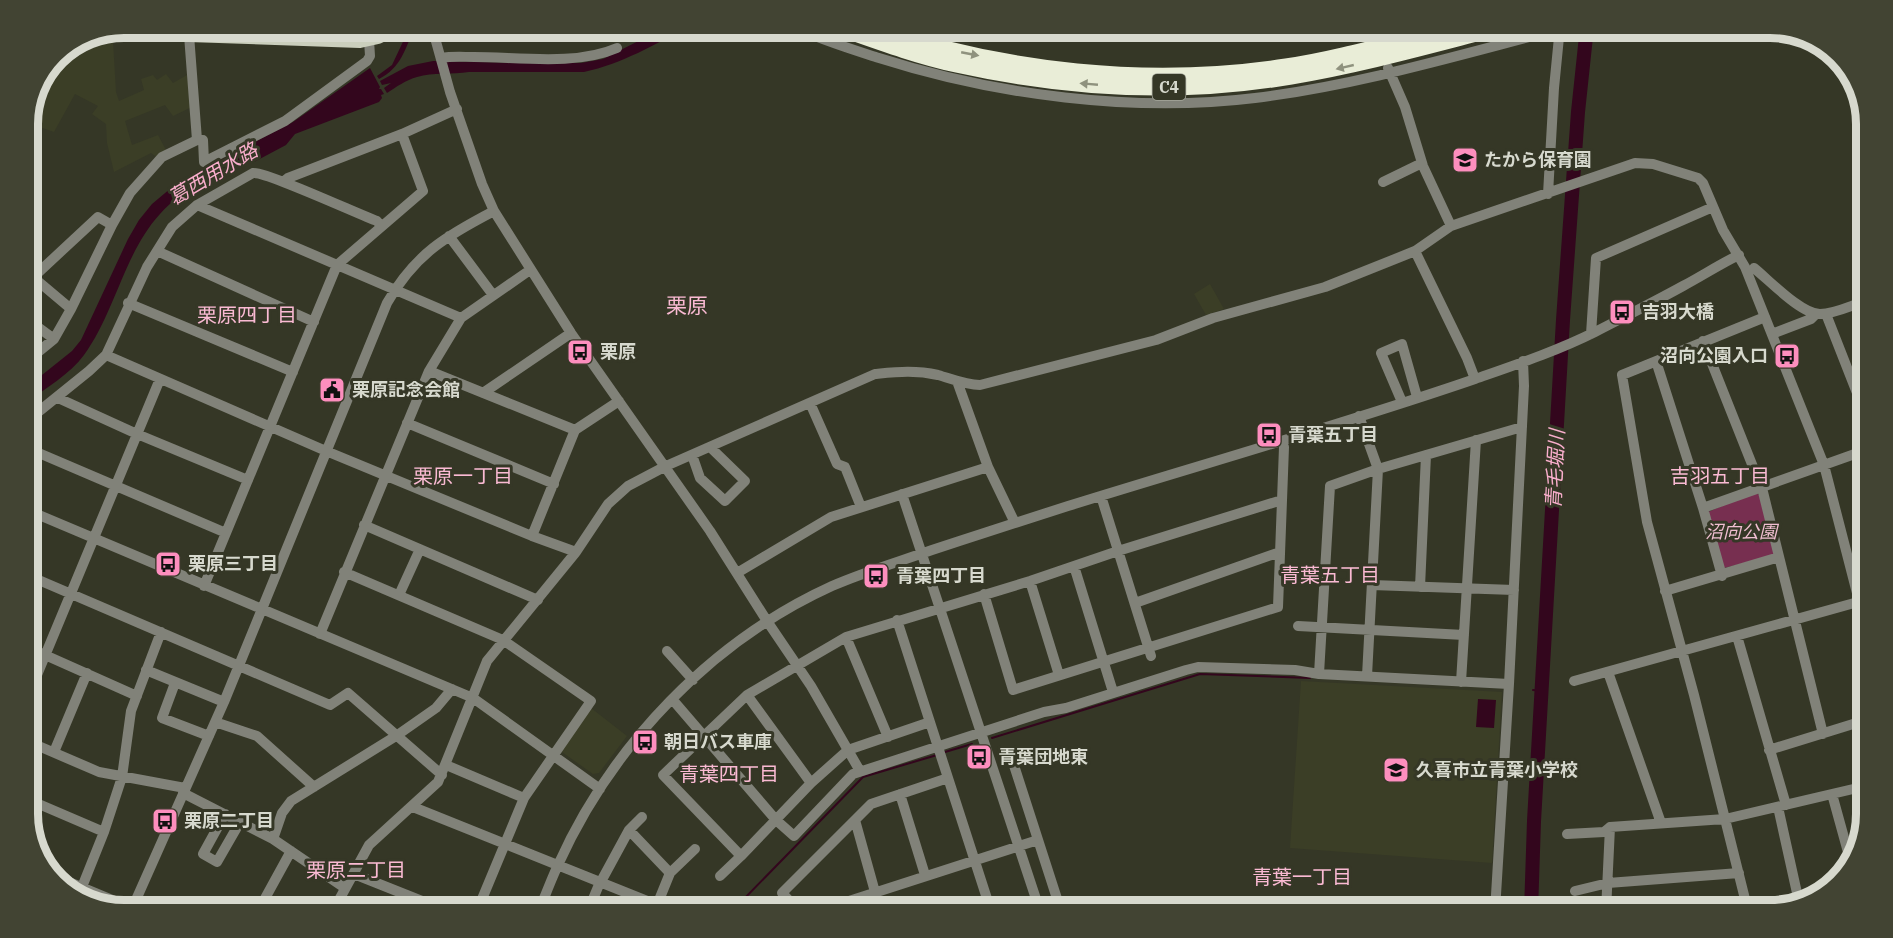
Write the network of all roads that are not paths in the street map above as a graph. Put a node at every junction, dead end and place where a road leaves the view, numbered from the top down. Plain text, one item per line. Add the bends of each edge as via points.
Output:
1 (189, 37) edge
2 (238, 37) edge
3 (373, 37) edge
4 (435, 37) edge
5 (820, 37) edge
6 (865, 37) edge
7 (907, 37) edge
8 (1375, 37) edge
9 (1411, 37) edge
10 (1465, 37) edge
11 (1526, 37) edge
12 (1559, 37) edge
13 (369, 39) junction
14 (617, 48) dead end
15 (442, 59) junction
16 (1390, 73) junction
17 (457, 109) junction
18 (402, 134) junction
19 (197, 140) junction
20 (1422, 163) junction
21 (283, 182) junction
22 (1383, 182) dead end
23 (1549, 193) junction
24 (196, 205) junction
25 (1713, 207) junction
26 (494, 211) junction
27 (112, 225) junction
28 (381, 226) junction
29 (1451, 226) junction
30 (449, 236) junction
31 (157, 251) junction
32 (1415, 251) junction
33 (1739, 255) junction
34 (337, 265) junction
35 (1754, 268) dead end
36 (530, 270) junction
37 (38, 273) edge
38 (38, 286) edge
39 (394, 290) junction
40 (493, 295) junction
41 (128, 303) junction
42 (1855, 304) edge
43 (71, 309) junction
44 (1821, 314) junction
45 (1765, 316) junction
46 (461, 318) junction
47 (314, 322) junction
48 (38, 327) edge
49 (571, 333) junction
50 (1772, 334) junction
51 (1588, 335) junction
52 (54, 339) junction
53 (1703, 341) junction
54 (38, 352) edge
55 (106, 355) junction
56 (1524, 361) junction
57 (1656, 361) junction
58 (429, 371) junction
59 (294, 372) junction
60 (160, 379) junction
61 (1475, 379) junction
62 (957, 381) junction
63 (1855, 392) edge
64 (483, 393) junction
65 (1418, 397) junction
66 (58, 398) junction
67 (619, 401) junction
68 (1402, 402) junction
69 (810, 403) junction
70 (38, 413) edge
71 (1359, 416) junction
72 (407, 423) junction
73 (269, 427) junction
74 (1522, 427) junction
75 (575, 430) junction
76 (137, 434) junction
77 (1476, 440) junction
78 (710, 447) junction
79 (1284, 447) dead end
80 (326, 451) junction
81 (38, 453) edge
82 (1855, 454) edge
83 (692, 455) junction
84 (1426, 455) junction
85 (1824, 465) junction
86 (666, 466) junction
87 (988, 466) junction
88 (1378, 469) junction
89 (385, 475) junction
90 (248, 480) junction
91 (554, 484) junction
92 (116, 486) junction
93 (1761, 487) junction
94 (902, 494) junction
95 (1101, 496) junction
96 (1282, 500) junction
97 (861, 507) junction
98 (1703, 508) junction
99 (38, 515) edge
100 (1016, 523) junction
101 (364, 525) junction
102 (226, 533) junction
103 (532, 536) junction
104 (94, 538) junction
105 (420, 549) junction
106 (1118, 551) junction
107 (576, 552) junction
108 (1280, 552) junction
109 (922, 554) junction
110 (1779, 558) junction
111 (1074, 566) junction
112 (344, 572) junction
113 (737, 573) junction
114 (1856, 575) edge
115 (1722, 576) junction
116 (38, 580) edge
117 (1030, 581) junction
118 (1372, 585) junction
119 (204, 586) junction
120 (1420, 587) junction
121 (1467, 588) junction
122 (1514, 590) junction
123 (1665, 591) junction
124 (71, 594) junction
125 (984, 594) junction
126 (399, 596) junction
127 (538, 600) junction
128 (1135, 603) junction
129 (1856, 603) edge
130 (940, 607) junction
131 (261, 610) junction
132 (1795, 619) junction
133 (897, 620) junction
134 (767, 621) junction
135 (1298, 626) dead end
136 (1322, 627) junction
137 (1370, 630) junction
138 (160, 632) junction
139 (320, 634) junction
140 (1464, 635) junction
141 (1737, 636) junction
142 (846, 637) junction
143 (503, 640) junction
144 (667, 651) dead end
145 (38, 652) edge
146 (1150, 652) junction
147 (1683, 652) junction
148 (46, 655) junction
149 (1104, 661) junction
150 (796, 665) junction
151 (238, 666) junction
152 (147, 670) junction
153 (1608, 672) junction
154 (87, 673) junction
155 (38, 674) edge
156 (1319, 674) junction
157 (1059, 675) junction
158 (1367, 676) junction
159 (693, 680) junction
160 (1574, 681) dead end
161 (1461, 682) junction
162 (175, 683) junction
163 (1509, 684) junction
164 (452, 689) junction
165 (1113, 692) junction
166 (747, 695) junction
167 (137, 696) junction
168 (472, 698) junction
169 (672, 699) junction
170 (224, 702) junction
171 (215, 722) junction
172 (930, 722) junction
173 (1856, 723) edge
174 (981, 733) junction
175 (1823, 734) junction
176 (705, 735) junction
177 (209, 736) junction
178 (396, 736) junction
179 (888, 737) junction
180 (38, 745) edge
181 (939, 747) junction
182 (848, 750) junction
183 (1769, 750) junction
184 (54, 752) junction
185 (1010, 753) dead end
186 (554, 755) junction
187 (444, 770) junction
188 (860, 771) junction
189 (122, 777) junction
190 (948, 778) junction
191 (811, 783) junction
192 (314, 787) junction
193 (1856, 788) edge
194 (600, 789) junction
195 (184, 790) junction
196 (900, 794) junction
197 (1832, 794) junction
198 (524, 798) junction
199 (38, 804) edge
200 (1782, 806) junction
201 (413, 807) junction
202 (225, 814) junction
203 (642, 817) dead end
204 (1725, 819) junction
205 (776, 820) junction
206 (855, 820) junction
207 (240, 822) junction
208 (1661, 823) junction
209 (1610, 826) junction
210 (629, 830) junction
211 (104, 832) junction
212 (1567, 834) dead end
213 (273, 839) junction
214 (1038, 840) junction
215 (505, 845) junction
216 (1018, 846) junction
217 (695, 849) dead end
218 (291, 851) junction
219 (1848, 851) edge
220 (741, 856) junction
221 (974, 860) junction
222 (558, 865) junction
223 (670, 873) junction
224 (1739, 873) junction
225 (354, 874) junction
226 (925, 875) junction
227 (720, 876) dead end
228 (600, 882) junction
229 (72, 883) edge
230 (1608, 883) junction
231 (82, 887) junction
232 (345, 888) junction
233 (1575, 891) dead end
234 (875, 892) junction
235 (1798, 896) edge
236 (110, 900) edge
237 (138, 900) edge
238 (264, 900) edge
239 (339, 900) edge
240 (419, 900) edge
241 (482, 900) edge
242 (544, 900) edge
243 (593, 900) edge
244 (645, 900) edge
245 (659, 900) edge
246 (789, 900) edge
247 (851, 900) edge
248 (987, 900) edge
249 (1036, 900) edge
250 (1057, 900) edge
251 (1496, 900) edge
252 (1607, 900) edge
253 (1745, 900) edge

1 - 19 street
2 - 13 main road
3 - 13 main road
4 - 15 street
5 - 16 street via 936,76 1081,99 1147,102 1253,98
10 -> 6 highway, C4, bridge via 1289,78 1211,86 1138,87 982,70 924,57
7 -> 9 highway, C4, bridge via 957,52 1047,68 1174,75 1287,66
8 - 16 street
11 - 16 street
12 - 23 street
13 - 19 street via 368,61 285,121 204,162 203,140
14 - 15 street via 568,58
15 - 17 street
16 - 20 street
17 - 18 street
17 - 26 street
18 - 21 street
18 - 28 street via 423,191
19 - 27 street via 162,157 130,193
20 - 22 street
20 - 29 street
21 - 24 street via 255,172
21 - 28 street
23 - 25 street via 1635,163 1653,164 1698,178
23 - 29 street
24 - 31 street via 172,227
24 - 34 street
25 - 33 street
25 - 51 street via 1596,258
26 - 30 street
26 - 36 street
27 - 37 street via 98,217
27 - 43 street
28 - 34 street
29 - 32 street
30 - 39 street via 416,261
30 - 40 street
31 - 41 street
31 - 47 street
32 - 61 street
32 - 62 street via 1325,287 1213,318 1156,340 980,385
33 - 45 street
33 - 51 street
34 - 39 street
34 - 47 street
35 - 44 street via 1789,298
36 - 40 street
36 - 49 street
38 - 43 street
39 - 46 street
39 - 80 street
40 - 46 street
41 - 55 street
41 - 59 street
42 - 44 street
43 - 52 street
44 - 50 street
44 - 63 street
45 - 50 street
45 - 53 street
46 - 58 street
47 - 59 street
48 - 52 street
49 - 64 street
49 - 67 street
50 - 85 street
51 - 56 street
52 - 54 street
53 - 57 street
53 - 93 street
55 - 60 street
55 - 66 street
56 - 61 street
56 - 74 street
57 - 98 street
57 - 123 street via 1622,375 1647,522
58 - 64 street
58 - 72 street
59 - 73 street
60 - 73 street
60 - 76 street
61 - 65 street
62 - 69 street via 909,371 875,374
62 - 87 street
64 - 75 street
65 - 68 street
65 - 68 street via 1401,344 1381,353
66 - 70 street
66 - 76 street
67 - 75 street
67 - 86 street
68 - 71 street
69 - 78 street
69 - 97 street via 837,464 845,467
71 - 88 street
71 - 95 street
72 - 89 street
72 - 91 street
73 - 80 street
73 - 90 street
74 - 77 street
74 - 122 street
75 - 91 street
76 - 90 street
76 - 92 street
77 - 84 street
77 - 121 street
78 - 83 street
78 - 83 street via 745,481 725,501 700,478
79 - 96 street
80 - 89 street
80 - 131 street
81 - 92 street
82 - 85 street
83 - 86 street
84 - 88 street
84 - 120 street
85 - 93 street
85 - 114 street
86 - 107 street via 628,486 608,504
86 - 113 street
87 - 94 street
87 - 100 street
88 - 118 street
88 - 136 street via 1330,486
89 - 101 street
89 - 103 street
90 - 102 street
91 - 103 street
92 - 102 street
92 - 104 street
93 - 98 street
93 - 110 street
94 - 97 street
94 - 109 street
95 - 100 street
95 - 106 street
96 - 106 street
96 - 108 street
97 - 113 street via 831,517
98 - 115 street
99 - 104 street
100 - 109 street
101 - 105 street
101 - 112 street
102 - 119 street
103 - 107 street
104 - 119 street
104 - 124 street
105 - 126 street
105 - 127 street
106 - 111 street
106 - 128 street
107 - 127 street
108 - 128 street
108 - 146 street via 1278,607
109 - 130 street
109 - 134 street via 828,588
110 - 115 street
110 - 132 street
111 - 117 street
111 - 149 street
112 - 126 street
112 - 139 street
113 - 134 street
115 - 123 street
116 - 124 street
117 - 125 street
117 - 157 street
118 - 120 street
118 - 137 street
119 - 131 street
120 - 121 street
121 - 122 street
121 - 140 street
122 - 163 street
123 - 147 street
124 - 138 street
124 - 148 street
125 - 130 street
125 - 157 street via 1013,690
126 - 143 street
127 - 143 street
128 - 146 street
129 - 132 street
130 - 133 street
130 - 174 street
131 - 139 street
131 - 151 street
132 - 141 street
132 - 175 street
133 - 142 street
133 - 172 street
134 - 150 street
134 - 159 street
135 - 136 street
136 - 137 street
136 - 156 street
137 - 140 street
137 - 158 street
138 - 151 street
138 - 152 street
139 - 164 street
140 - 161 street
141 - 147 street
141 - 183 street
142 - 150 street
142 - 179 street
143 - 168 street via 487,661
143 - 186 street via 591,701
144 - 159 street
145 - 148 street
146 - 149 street
147 - 153 street
147 - 204 street
148 - 154 street
148 - 155 street
149 - 157 street
149 - 165 street
150 - 166 street
150 - 182 street
151 - 170 street
151 - 178 street via 330,705 348,693
152 - 162 street
152 - 167 street
153 - 160 street
153 - 208 street
154 - 167 street
154 - 184 street
156 - 158 street
156 - 165 street via 1198,667
158 - 161 street
159 - 169 street
161 - 163 street
162 - 170 street
162 - 177 street via 162,718
163 - 251 street
164 - 168 street
164 - 178 street via 436,708
165 - 174 street
166 - 176 street
166 - 191 street
167 - 189 street via 131,711
168 - 186 street
168 - 187 street
169 - 176 street
169 - 194 street via 631,745
170 - 171 street
171 - 177 street
171 - 192 street via 257,736
172 - 179 street
172 - 181 street
173 - 175 street
174 - 181 street
174 - 216 street
175 - 183 street
176 - 205 street
176 - 220 street via 663,775
177 - 195 street
178 - 187 street
178 - 192 street
179 - 182 street
180 - 184 street
181 - 188 street
181 - 190 street
182 - 188 street
182 - 191 street
183 - 200 street
184 - 189 street via 99,772
185 - 214 street
186 - 194 street
186 - 198 street
187 - 198 street
187 - 201 street via 438,782
188 - 205 street via 794,836
189 - 195 street
189 - 211 street
190 - 196 street
190 - 221 street
191 - 205 street
192 - 213 street via 291,801
193 - 197 street
194 - 222 street
195 - 202 street
195 - 237 street
196 - 206 street via 871,804
196 - 226 street
197 - 200 street
197 - 219 street
198 - 215 street
199 - 211 street
200 - 204 street
200 - 235 street
201 - 215 street
201 - 225 street via 369,845
202 - 207 street
202 - 207 street via 202,854 217,862
203 - 210 street
204 - 208 street
204 - 224 street
205 - 220 street
206 - 234 street
206 - 246 street via 782,893
207 - 213 street
208 - 209 street
209 - 212 street via 1604,832
209 - 230 street
210 - 223 street
210 - 228 street
211 - 231 street
213 - 218 street
214 - 216 street
214 - 250 street
215 - 222 street
215 - 241 street
216 - 221 street
216 - 249 street
217 - 223 street
218 - 232 street
218 - 238 street
220 - 227 street
221 - 226 street
221 - 248 street
222 - 228 street
222 - 242 street
223 - 245 street
224 - 230 street
224 - 253 street
225 - 232 street
225 - 240 street
226 - 234 street
228 - 243 street
228 - 244 street
229 - 231 street
230 - 233 street
230 - 252 street
231 - 236 street
232 - 239 street
234 - 247 street

